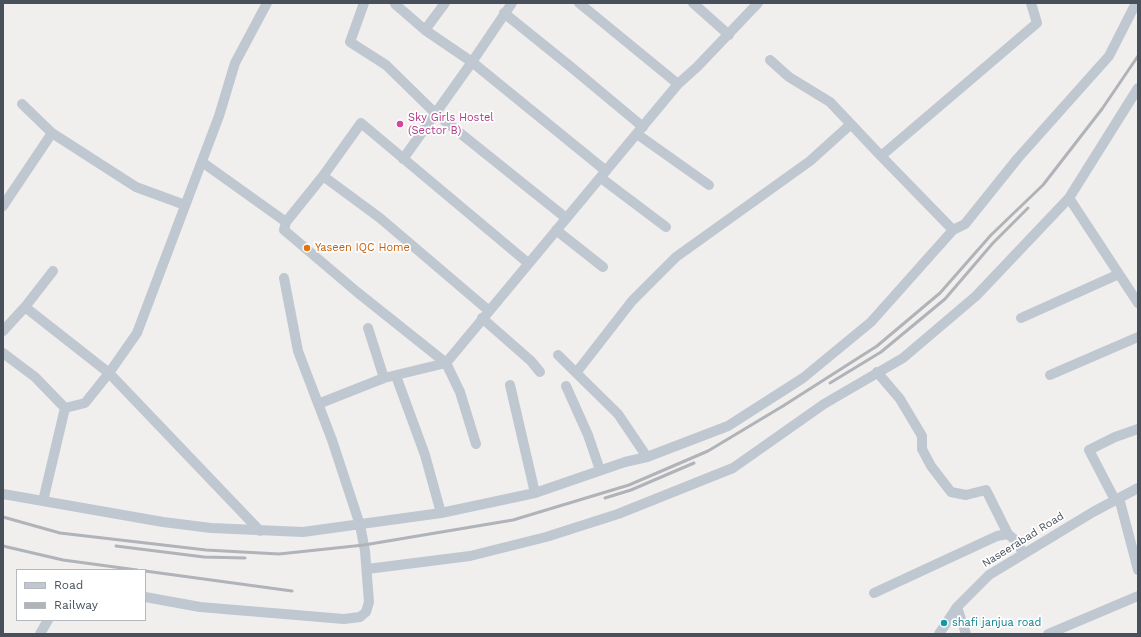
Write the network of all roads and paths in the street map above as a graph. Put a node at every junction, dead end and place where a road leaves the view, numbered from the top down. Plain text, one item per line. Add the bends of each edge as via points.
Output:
1 (267, 3) edge
2 (353, 3) edge
3 (445, 3) edge
4 (512, 3) edge
5 (579, 3) edge
6 (693, 3) edge
7 (758, 3) edge
8 (1032, 3) edge
9 (1136, 3) edge
10 (395, 4) dead end
11 (363, 5) edge
12 (504, 13) junction
13 (425, 30) junction
14 (728, 35) junction
15 (770, 60) dead end
16 (472, 62) junction
17 (678, 84) junction
18 (1138, 88) edge
19 (22, 104) dead end
20 (435, 113) junction
21 (851, 124) junction
22 (640, 130) junction
23 (52, 133) junction
24 (881, 156) junction
25 (404, 159) junction
26 (202, 162) junction
27 (604, 174) junction
28 (323, 176) junction
29 (709, 185) dead end
30 (1069, 198) junction
31 (186, 204) junction
32 (3, 206) edge
33 (566, 218) junction
34 (286, 222) junction
35 (666, 227) dead end
36 (556, 230) junction
37 (953, 230) junction
38 (528, 263) junction
39 (603, 268) dead end
40 (52, 271) dead end
41 (1119, 274) junction
42 (284, 278) dead end
43 (1138, 303) edge
44 (25, 307) junction
45 (488, 310) junction
46 (482, 318) junction
47 (1021, 318) dead end
48 (368, 328) dead end
49 (3, 331) edge
50 (1138, 337) edge
51 (3, 353) edge
52 (558, 354) dead end
53 (446, 362) junction
54 (540, 372) dead end
55 (877, 372) junction
56 (109, 373) junction
57 (576, 373) junction
58 (396, 376) junction
59 (1050, 376) dead end
60 (384, 378) junction
61 (510, 385) dead end
62 (566, 386) dead end
63 (318, 404) junction
64 (65, 408) junction
65 (1138, 429) edge
66 (476, 444) dead end
67 (647, 457) junction
68 (600, 470) junction
69 (1138, 488) edge
70 (536, 493) junction
71 (3, 494) edge
72 (1117, 499) junction
73 (43, 501) junction
74 (441, 513) junction
75 (360, 525) junction
76 (260, 531) junction
77 (1008, 534) junction
78 (1023, 553) junction
79 (367, 569) junction
80 (1138, 570) edge
81 (874, 593) dead end
82 (1138, 596) edge
83 (146, 597) edge
84 (957, 607) junction
85 (47, 621) edge
86 (40, 634) edge
87 (939, 634) edge
88 (966, 634) edge
89 (1048, 634) edge

1 - 26 street via 235,63
2 - 11 street
3 - 13 street
4 - 12 street
5 - 17 street
6 - 14 street
7 - 14 street
8 - 24 street via 1037,23
9 - 37 street via 1109,56 1018,158 965,224
10 - 13 street
11 - 20 street via 350,42 386,65
12 - 16 street
12 - 22 street via 572,67
13 - 16 street
14 - 17 street
15 - 21 street via 789,77 830,102
16 - 20 street
16 - 27 street
17 - 22 street
18 - 30 street
19 - 23 street
20 - 25 street
20 - 33 street
21 - 24 street
21 - 57 street via 810,161 676,257 632,301
22 - 27 street
22 - 29 street
23 - 31 street via 136,187
23 - 32 street
24 - 37 street
25 - 28 street via 361,123
25 - 38 street
26 - 31 street
26 - 34 street
27 - 33 street
27 - 35 street
28 - 34 street
28 - 45 street via 380,218
30 - 41 street
30 - 55 street via 976,296 903,358
31 - 56 street via 137,333
33 - 36 street
34 - 53 street via 284,230
36 - 38 street
36 - 39 street
37 - 67 street via 871,322 803,378 728,426
38 - 45 street
40 - 44 street
41 - 43 street
41 - 47 street
42 - 63 street via 298,351
44 - 49 street
44 - 56 street
45 - 46 street
46 - 53 street
46 - 54 street
48 - 60 street
50 - 59 street
51 - 64 street via 35,377
52 - 57 street
53 - 58 street
53 - 66 street via 460,392
55 - 77 street via 900,399 922,436 922,449 931,466 951,492 966,495 986,490
55 - 79 street via 824,404 733,468 618,514 546,537 470,556
56 - 64 street via 85,403
56 - 76 street
57 - 67 street via 618,414
58 - 60 street
58 - 74 street via 425,455
60 - 63 street
61 - 70 street
62 - 68 street via 588,435
63 - 75 street
64 - 73 street
65 - 72 street via 1089,450
67 - 68 street
68 - 70 street
69 - 72 street, Naseerabad Road
70 - 74 street
71 - 73 street
72 - 78 street, Naseerabad Road
72 - 80 street
73 - 76 street via 163,522
74 - 75 street
75 - 76 street via 303,532
75 - 79 street
77 - 78 street via 1016,540
77 - 81 street via 998,536
78 - 84 street, Naseerabad Road via 989,575
79 - 83 street via 369,602 366,612 360,617 344,619 200,607
82 - 89 street
84 - 87 street, Naseerabad Road
84 - 88 street
85 - 86 street

